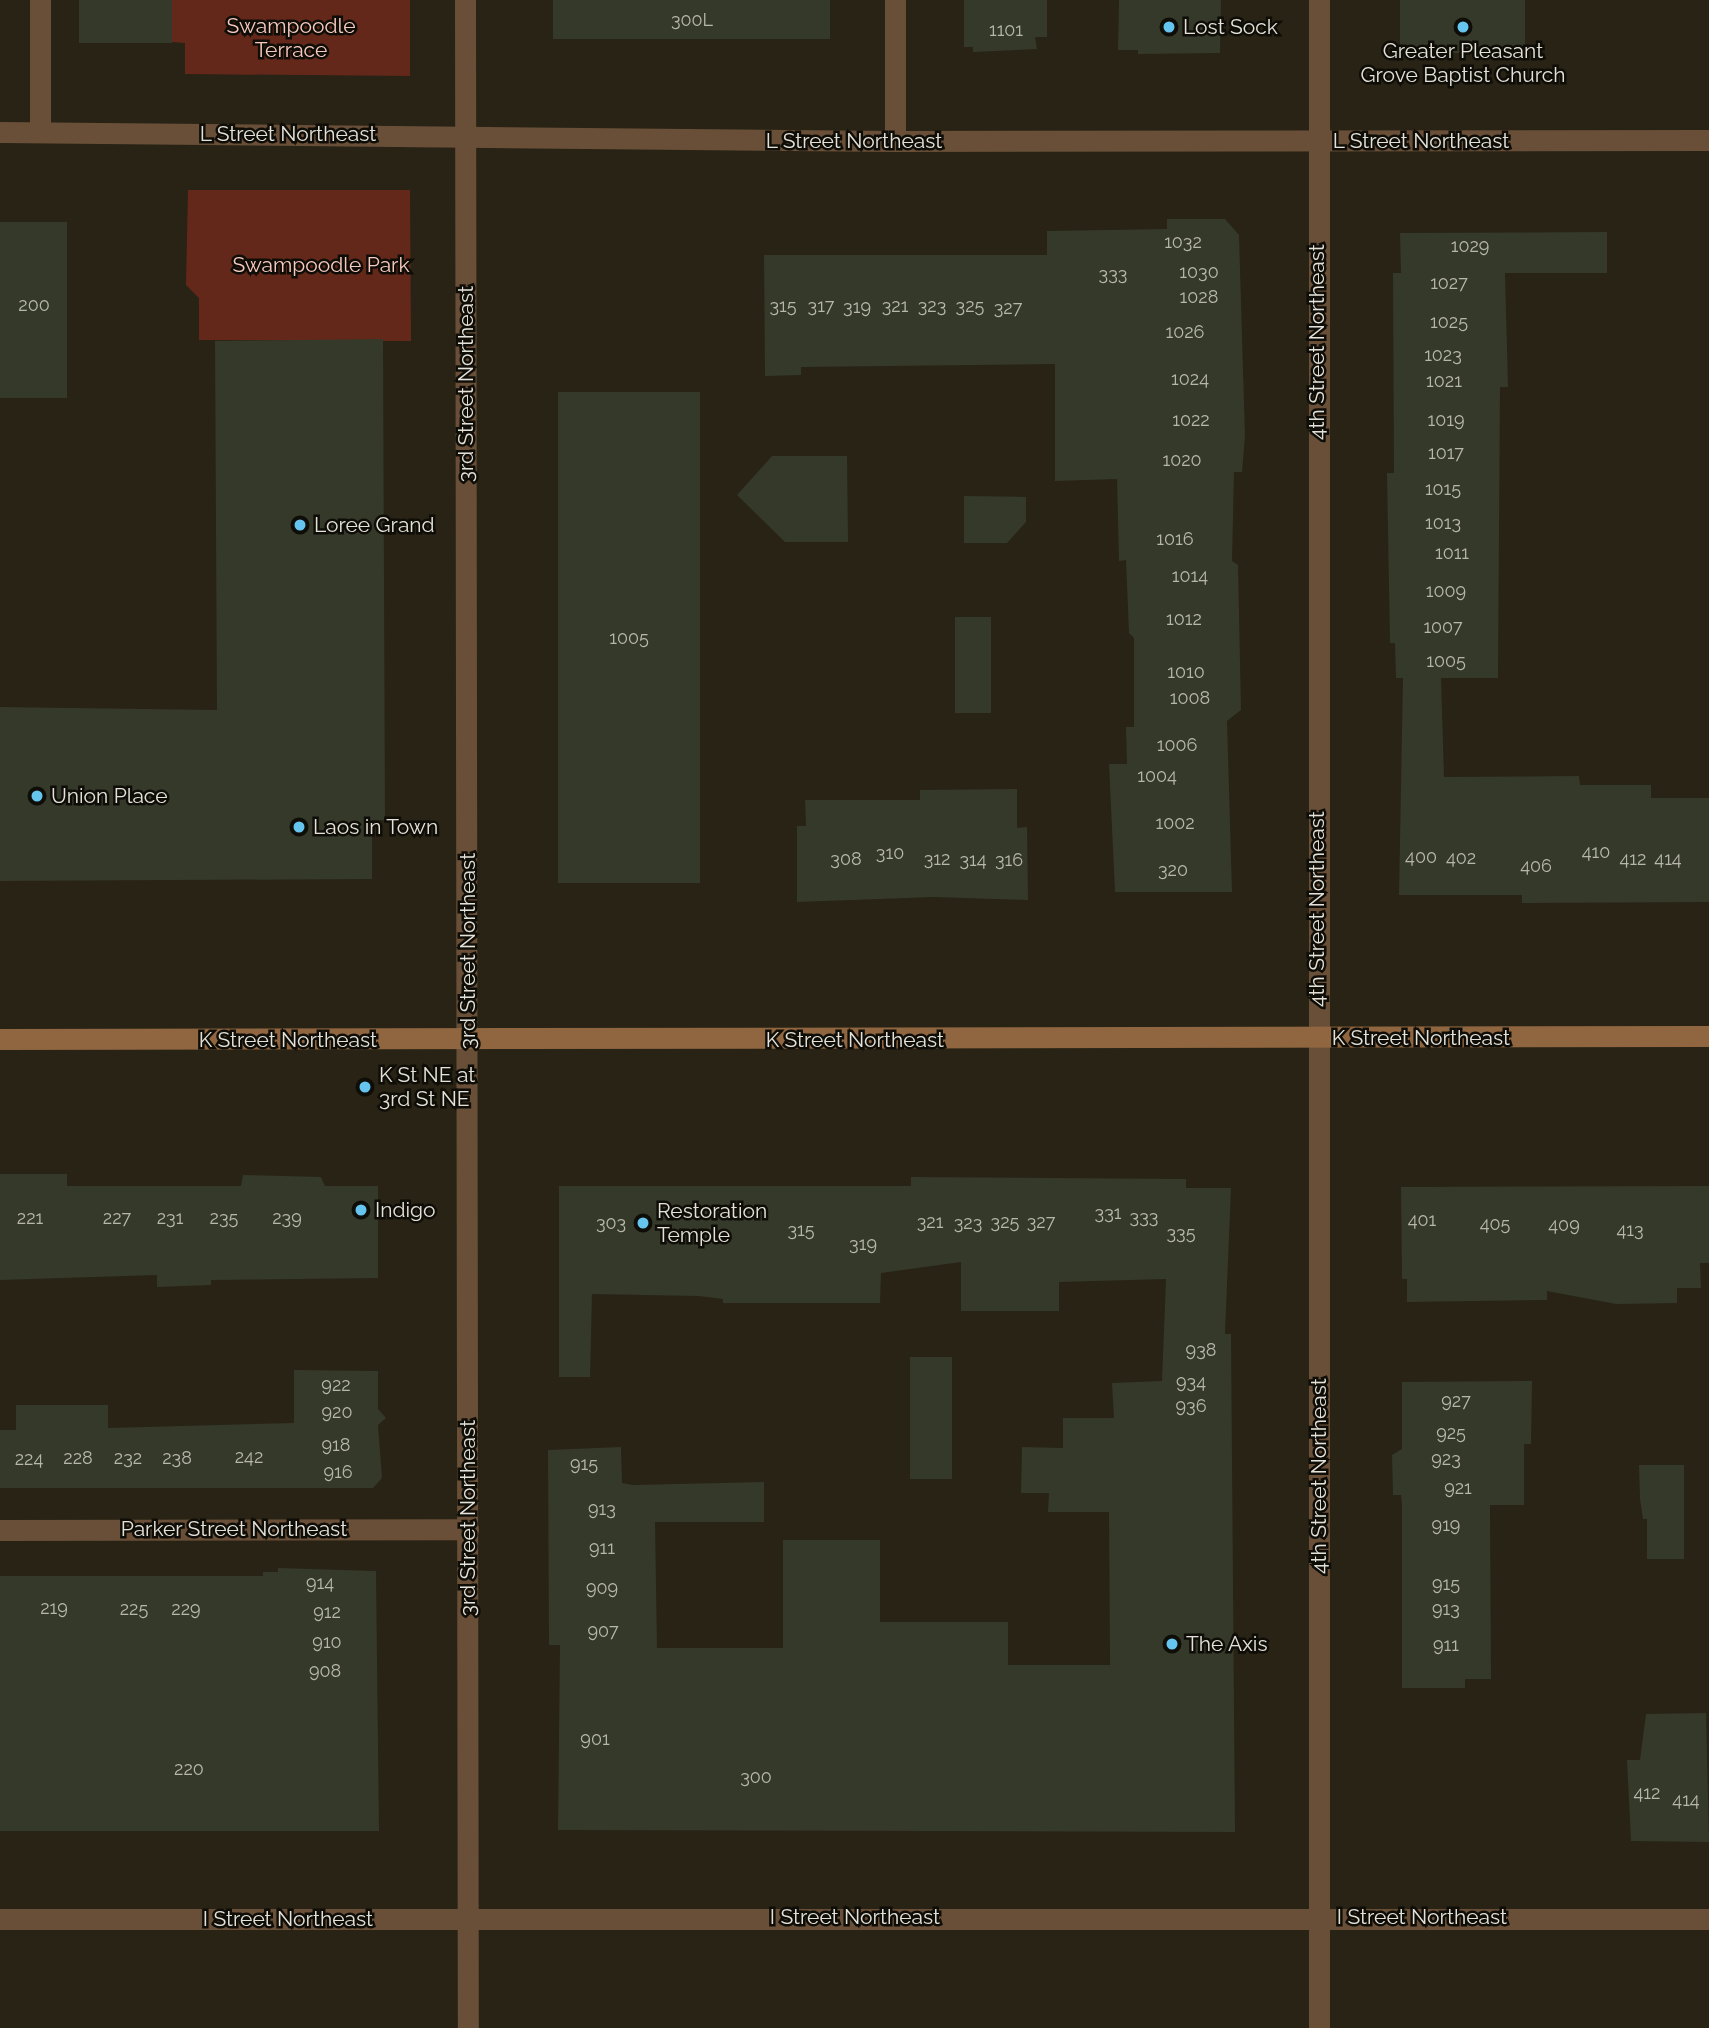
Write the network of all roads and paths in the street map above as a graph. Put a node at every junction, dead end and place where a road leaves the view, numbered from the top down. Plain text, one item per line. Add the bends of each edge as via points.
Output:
1 (40, 0) edge
2 (465, 0) edge
3 (895, 0) edge
4 (1319, 0) edge
5 (0, 132) edge
6 (40, 132) junction
7 (465, 135) junction
8 (1709, 140) edge
9 (895, 141) junction
10 (1319, 141) junction
11 (1709, 1036) edge
12 (0, 1039) edge
13 (1317, 1039) junction
14 (468, 1040) junction
15 (468, 1529) junction
16 (0, 1530) edge
17 (1319, 1916) junction
18 (0, 1919) edge
19 (469, 1919) junction
20 (1709, 1919) edge
21 (468, 2028) edge
22 (1319, 2028) edge

1 - 6 street
2 - 7 street, 3rd Street Northeast
3 - 9 street
4 - 10 street, 4th Street Northeast
5 - 6 street, L Street Northeast
6 - 7 street, L Street Northeast
7 - 9 street, L Street Northeast
7 - 14 street, 3rd Street Northeast
8 - 10 street, L Street Northeast
9 - 10 street, L Street Northeast
10 - 13 street, 4th Street Northeast
11 - 13 main road, K Street Northeast
12 - 14 main road, K Street Northeast
13 - 14 main road, K Street Northeast
13 - 17 street, 4th Street Northeast
14 - 15 street, 3rd Street Northeast
15 - 16 street, Parker Street Northeast
15 - 19 street, 3rd Street Northeast
17 - 19 street, I Street Northeast
17 - 20 street, I Street Northeast
17 - 22 street, 4th Street Northeast
18 - 19 street, I Street Northeast
19 - 21 street, 3rd Street Northeast

